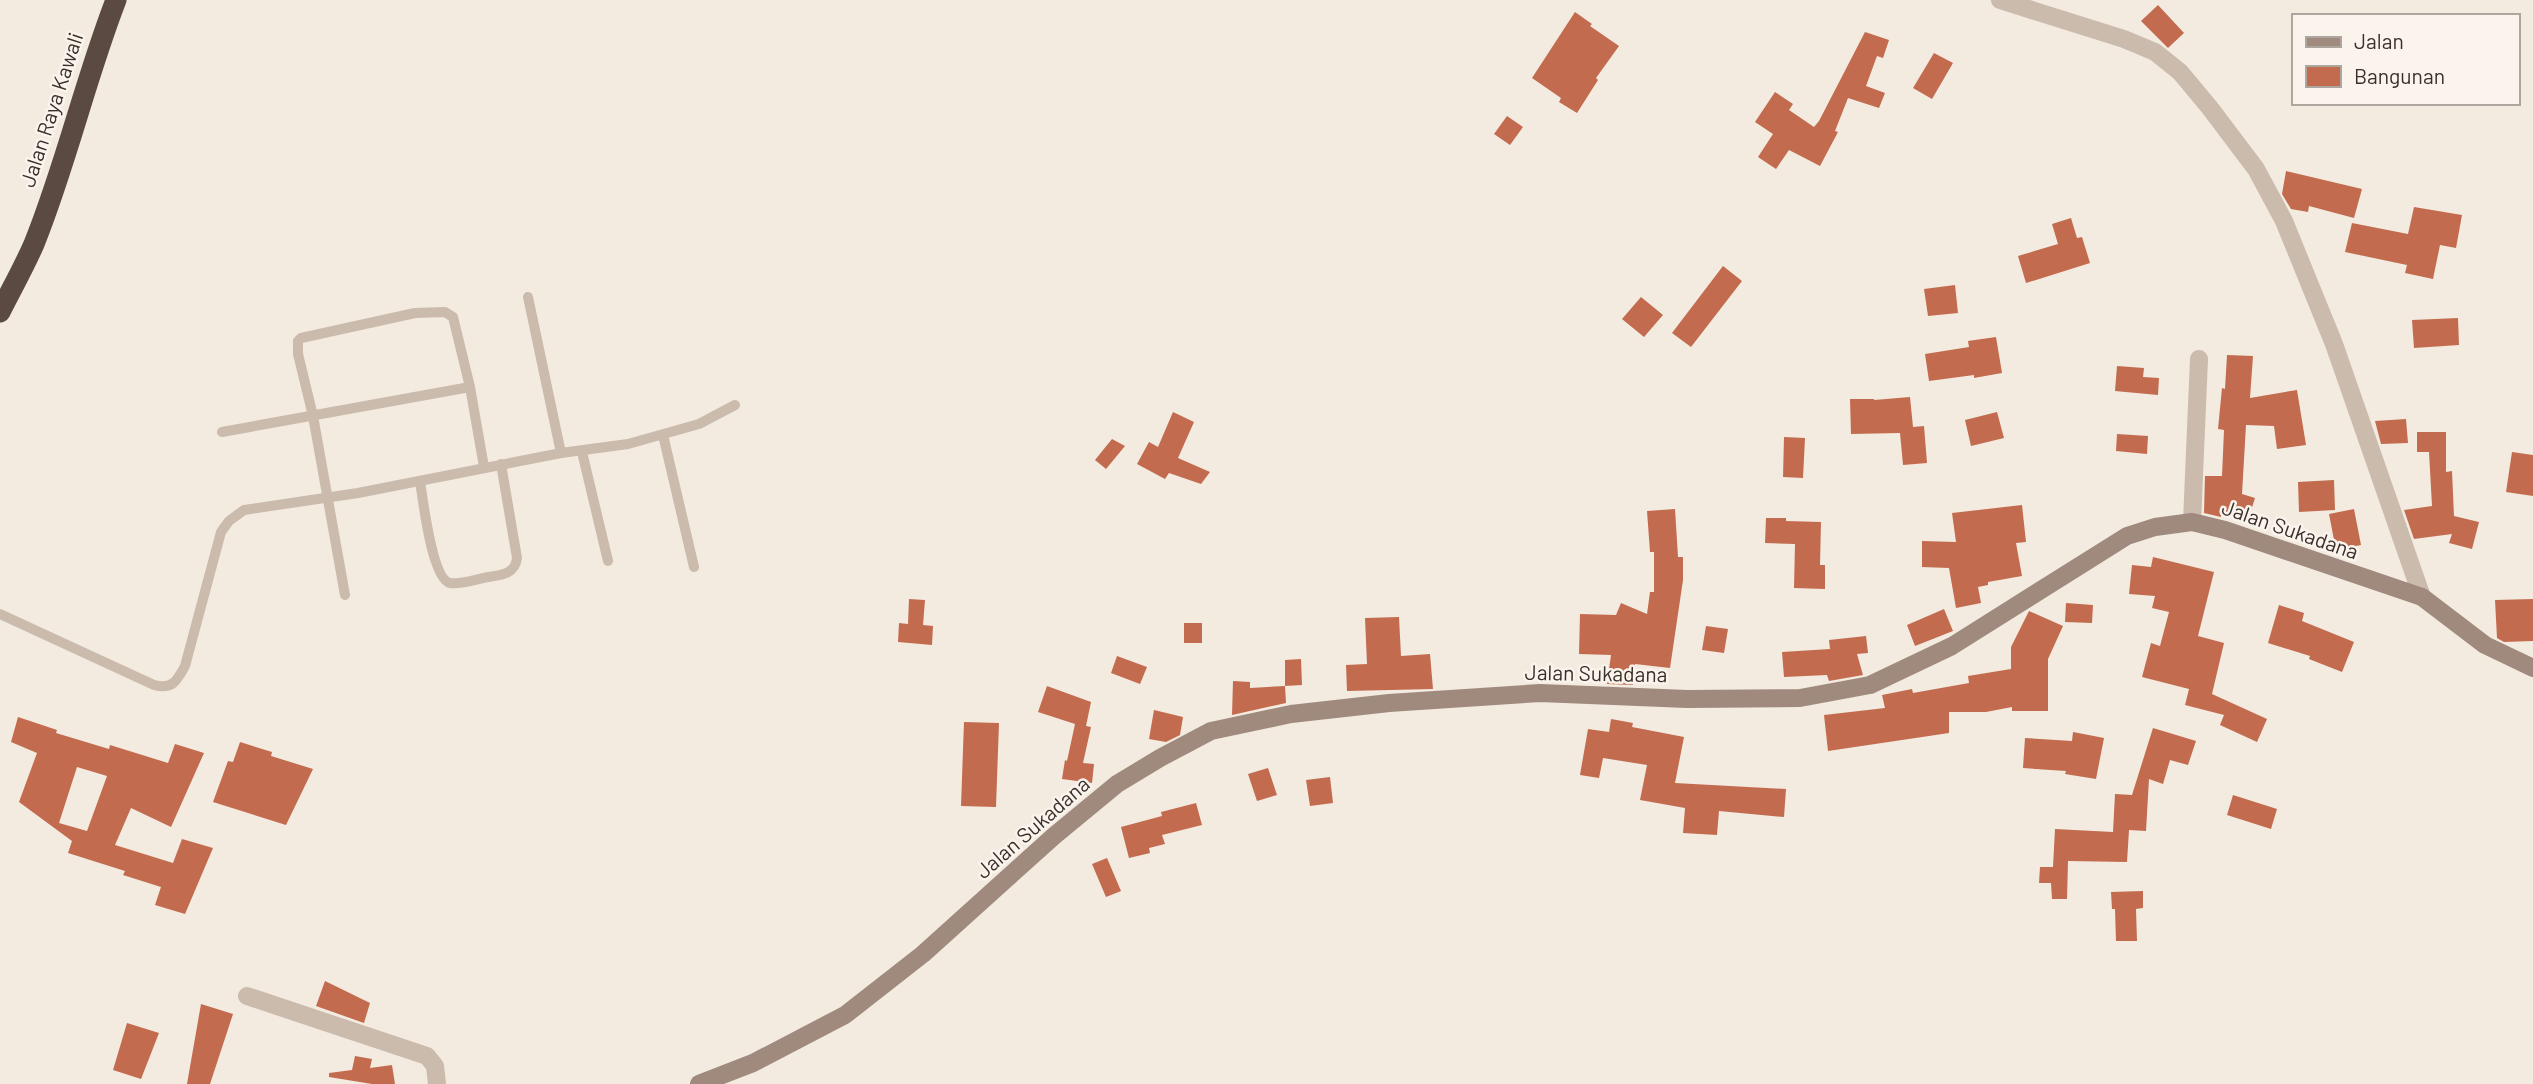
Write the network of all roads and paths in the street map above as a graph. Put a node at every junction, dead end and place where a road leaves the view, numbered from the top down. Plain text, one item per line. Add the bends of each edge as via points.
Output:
1 (116, 0) edge
2 (2000, 0) edge
3 (528, 297) dead end
4 (0, 312) edge
5 (2199, 359) dead end
6 (470, 387) junction
7 (735, 405) dead end
8 (313, 416) junction
9 (222, 432) dead end
10 (663, 435) junction
11 (582, 452) junction
12 (561, 453) junction
13 (501, 464) junction
14 (484, 467) junction
15 (420, 481) junction
16 (328, 498) junction
17 (2192, 522) junction
18 (608, 561) dead end
19 (694, 567) dead end
20 (345, 595) dead end
21 (2422, 597) junction
22 (0, 614) edge
23 (2533, 668) edge
24 (247, 996) dead end
25 (437, 1084) edge
26 (699, 1084) edge

1 - 4 highway, Jalan Raya Kawali via 33,245
2 - 21 street via 2155,52 2180,72 2256,169 2284,221 2334,344
3 - 12 lane
5 - 17 street
6 - 8 lane
6 - 8 lane via 453,317 445,312 415,313 298,341
6 - 14 lane
7 - 10 lane via 699,424
8 - 9 lane
8 - 16 lane
10 - 11 lane
10 - 19 lane
11 - 12 lane
11 - 18 lane
12 - 13 lane
13 - 14 lane
13 - 15 lane via 517,558 505,574 460,583 443,579 436,565
14 - 15 lane
15 - 16 lane
16 - 20 lane
16 - 22 lane via 244,510 229,521 221,532 185,666 170,687 141,680
17 - 21 main road, Jalan Sukadana
17 - 26 main road, Jalan Sukadana via 2127,536 1952,646 1870,685 1800,698 1539,693 1389,703 1292,714 1211,731 1117,784 923,954 845,1015 754,1063
21 - 23 main road, Jalan Sukadana via 2485,645
24 - 25 street via 427,1056 435,1066

